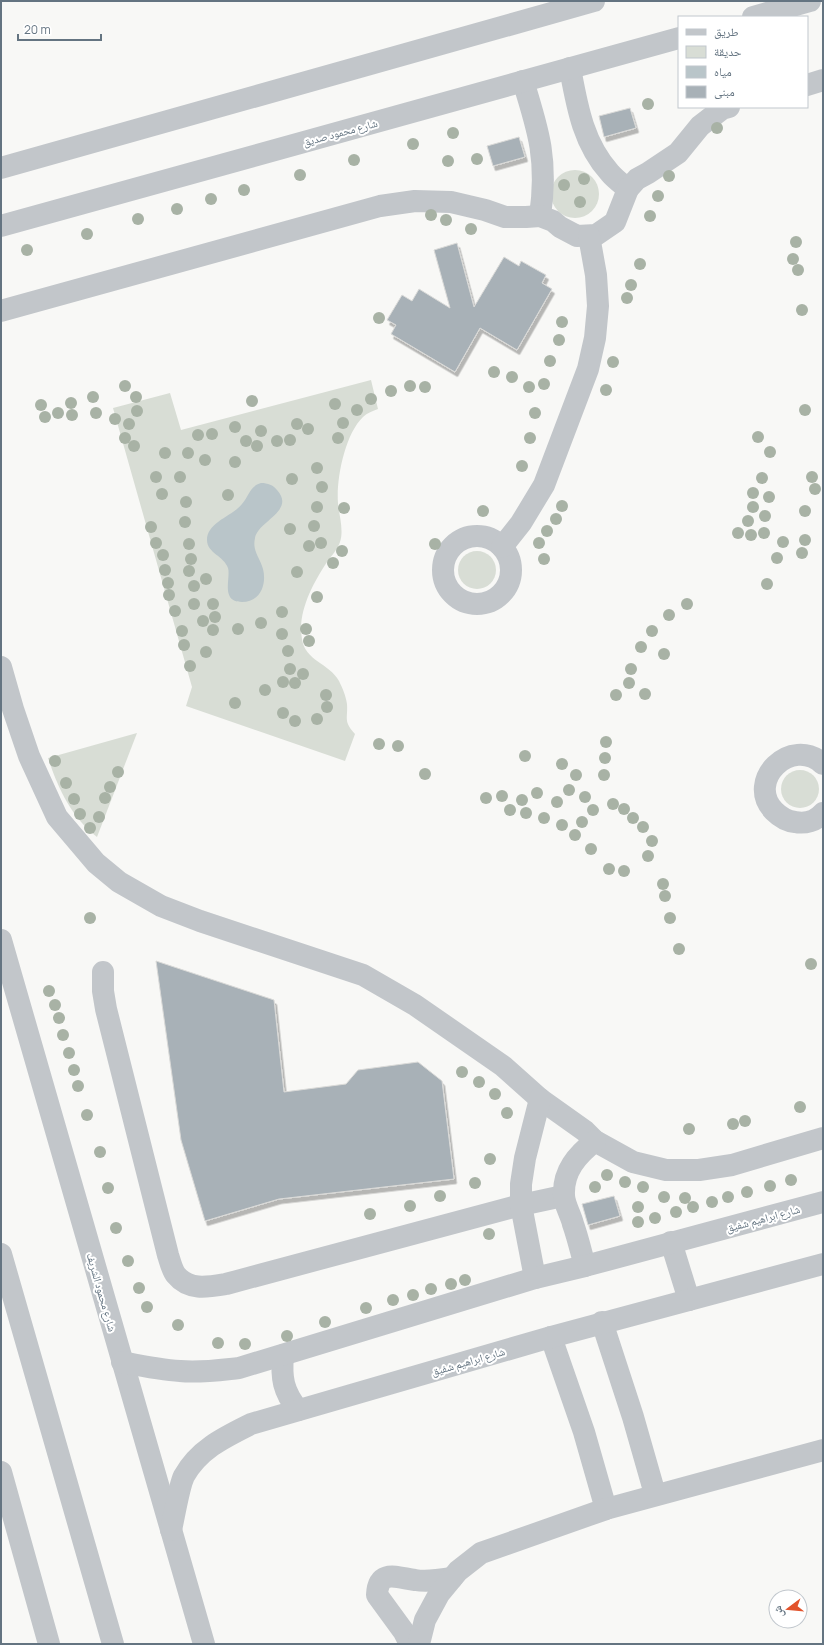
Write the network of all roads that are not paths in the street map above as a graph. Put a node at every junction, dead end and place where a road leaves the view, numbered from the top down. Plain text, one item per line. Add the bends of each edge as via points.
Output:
1 (594, 1) edge
2 (810, 1) edge
3 (785, 5) edge
4 (756, 16) edge
5 (678, 38) edge
6 (570, 68) junction
7 (823, 80) edge
8 (523, 81) junction
9 (808, 85) edge
10 (726, 108) edge
11 (1, 168) edge
12 (628, 189) junction
13 (540, 216) junction
14 (1, 226) edge
15 (589, 236) junction
16 (1, 312) edge
17 (502, 547) dead end
18 (1, 666) edge
19 (823, 764) edge
20 (823, 813) edge
21 (1, 940) edge
22 (103, 972) dead end
23 (540, 1099) junction
24 (823, 1138) edge
25 (595, 1141) junction
26 (564, 1196) junction
27 (823, 1202) edge
28 (521, 1205) junction
29 (671, 1242) junction
30 (1, 1254) edge
31 (823, 1264) edge
32 (585, 1266) junction
33 (535, 1278) junction
34 (689, 1300) junction
35 (602, 1322) junction
36 (551, 1337) junction
37 (283, 1355) junction
38 (122, 1362) junction
39 (298, 1410) junction
40 (823, 1450) edge
41 (1, 1472) edge
42 (655, 1494) junction
43 (606, 1509) junction
44 (171, 1530) junction
45 (452, 1578) junction
46 (49, 1644) edge
47 (113, 1644) edge
48 (204, 1644) edge
49 (410, 1644) edge
50 (419, 1644) edge

1 - 11 street
2 - 3 street
3 - 4 street
5 - 6 street, شارع محمود صديق
6 - 8 street, شارع محمود صديق
6 - 12 street via 584,133 605,167
7 - 9 street
8 - 13 street via 541,145 544,168
8 - 14 street, شارع محمود صديق
10 - 12 street via 700,126 678,153 636,179
12 - 15 street via 615,222 596,235
13 - 15 street via 577,236
13 - 16 street via 505,217 451,202 415,201 380,206
15 - 17 street via 598,306 595,338 588,368 544,485 522,523
18 - 23 street via 29,756 57,817 96,863 119,882 161,906 200,921 363,975 415,1005 497,1062
19 - 20 street via 808,755 797,754 785,758 776,764 765,785 766,797 771,808 789,822 810,821
21 - 38 street, شارع محمود الشريف
22 - 28 street via 106,1009 168,1255 176,1275 188,1285 203,1288 226,1284
23 - 25 street
23 - 28 street via 525,1158
24 - 25 street via 732,1165 699,1170 666,1170 633,1162
25 - 26 street via 573,1162 566,1177
26 - 28 street
26 - 32 street
27 - 29 street, شارع ابراهيم شفيق
28 - 33 street
29 - 32 street, شارع ابراهيم شفيق
29 - 34 street
30 - 47 street
31 - 34 street, شارع ابراهيم شفيق
32 - 33 street, شارع ابراهيم شفيق
33 - 37 street, شارع ابراهيم شفيق
34 - 35 street, شارع ابراهيم شفيق
35 - 36 street, شارع ابراهيم شفيق
35 - 42 street
36 - 39 street, شارع ابراهيم شفيق
36 - 43 street via 584,1432
37 - 38 street, شارع ابراهيم شفيق via 239,1368 211,1371 181,1372
37 - 39 street via 283,1379 288,1397
38 - 44 street, شارع محمود الشريف
39 - 44 street, شارع ابراهيم شفيق via 251,1424 216,1442 197,1457 184,1477
40 - 42 street
41 - 46 street
42 - 43 street
43 - 45 street via 481,1553
44 - 48 street, شارع محمود الشريف
45 - 49 street via 434,1581 388,1576 381,1580 377,1594
45 - 50 street via 439,1594 425,1620

